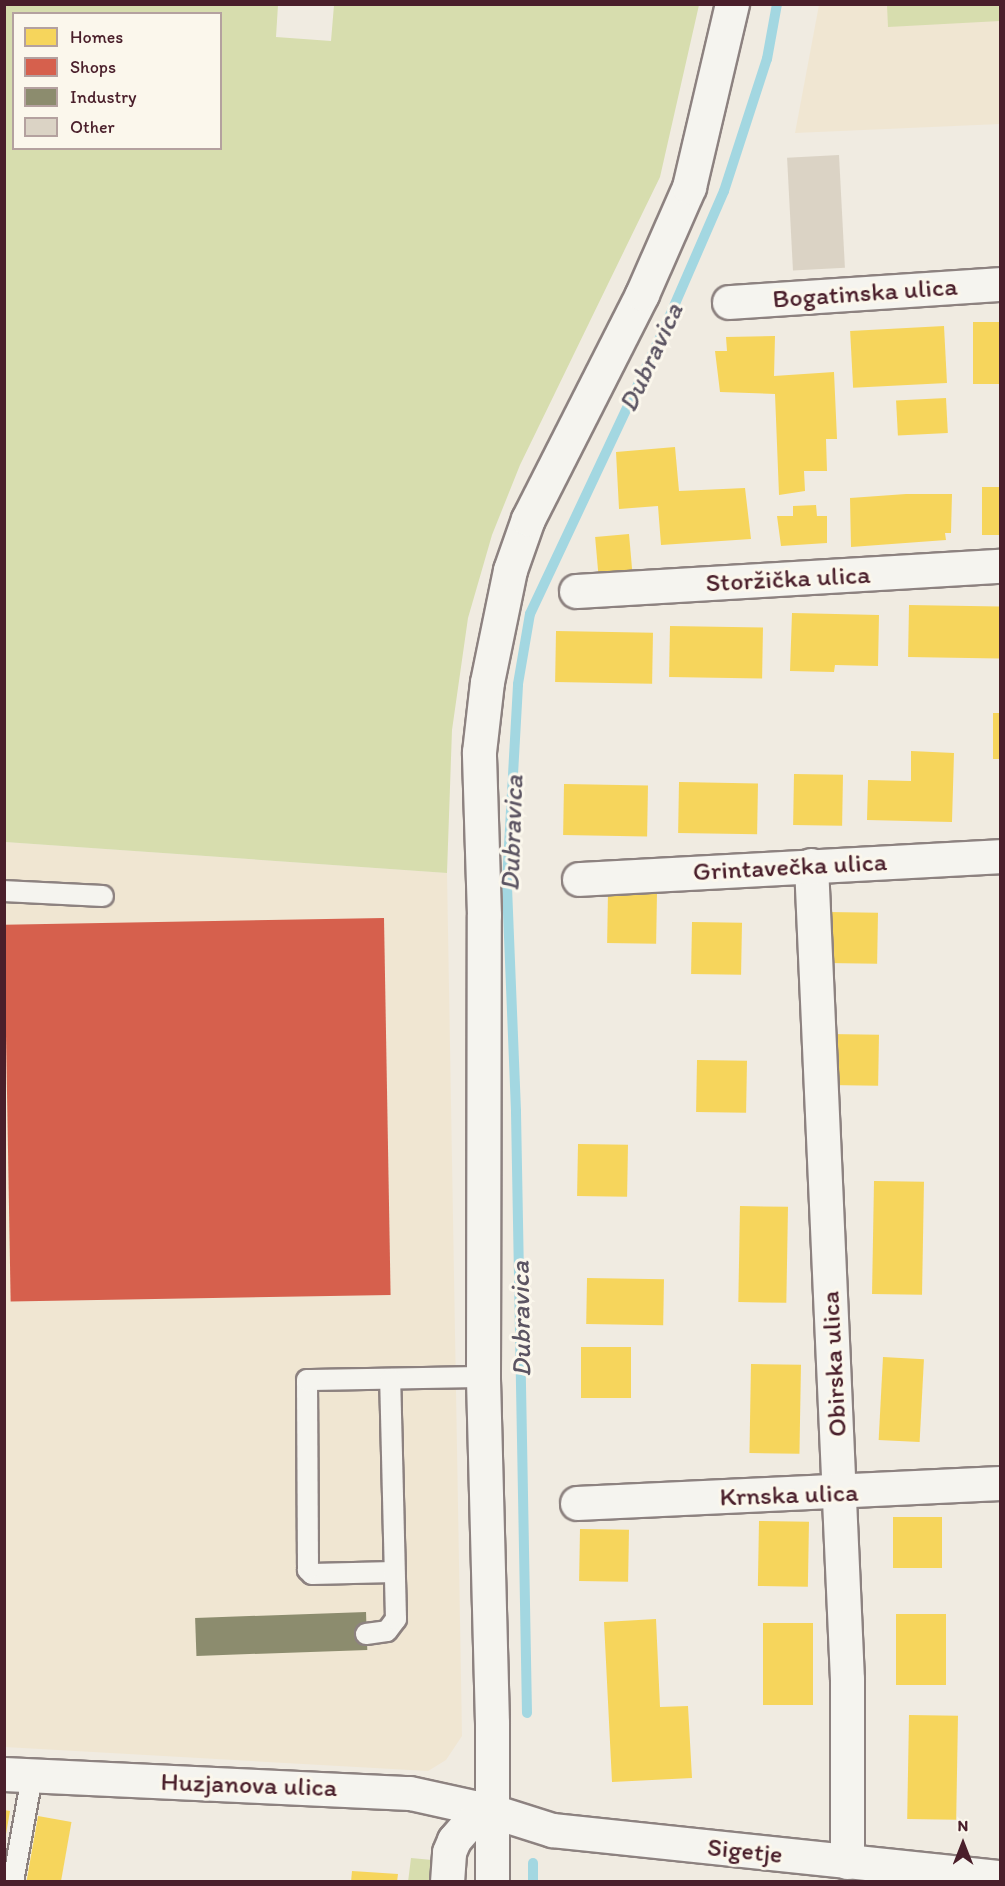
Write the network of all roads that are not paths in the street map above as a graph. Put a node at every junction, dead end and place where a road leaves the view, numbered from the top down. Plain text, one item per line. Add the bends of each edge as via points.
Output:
1 (732, 4) edge
2 (1000, 284) edge
3 (729, 302) dead end
4 (1000, 566) edge
5 (576, 591) dead end
6 (1000, 856) edge
7 (811, 865) junction
8 (579, 879) dead end
9 (4, 891) edge
10 (103, 896) dead end
11 (483, 1377) junction
12 (390, 1379) junction
13 (1000, 1483) edge
14 (840, 1493) junction
15 (577, 1503) dead end
16 (394, 1572) junction
17 (366, 1634) dead end
18 (18, 1775) edge
19 (492, 1810) junction
20 (847, 1862) junction
21 (1000, 1877) edge
22 (13, 1881) edge
23 (447, 1881) edge
24 (492, 1881) edge

1 - 11 street via 689,187 642,294 528,519 507,581 487,682 480,752 484,915
2 - 3 street, Bogatinska ulica
4 - 5 street, Storžička ulica
6 - 7 street, Grintavečka ulica
7 - 8 street, Grintavečka ulica
7 - 14 street, Obirska ulica
9 - 10 lane
11 - 12 lane
11 - 19 street
12 - 16 lane
12 - 16 lane via 307,1380 308,1570 312,1574
13 - 14 street, Krnska ulica
14 - 15 street, Krnska ulica
14 - 20 street, Obirska ulica via 847,1679
16 - 17 lane via 396,1620 387,1631
18 - 19 street, Huzjanova ulica via 399,1791
18 - 22 lane
19 - 20 street, Sigetje via 552,1830
19 - 23 street via 468,1824 454,1840
19 - 24 street
20 - 21 street, Sigetje

